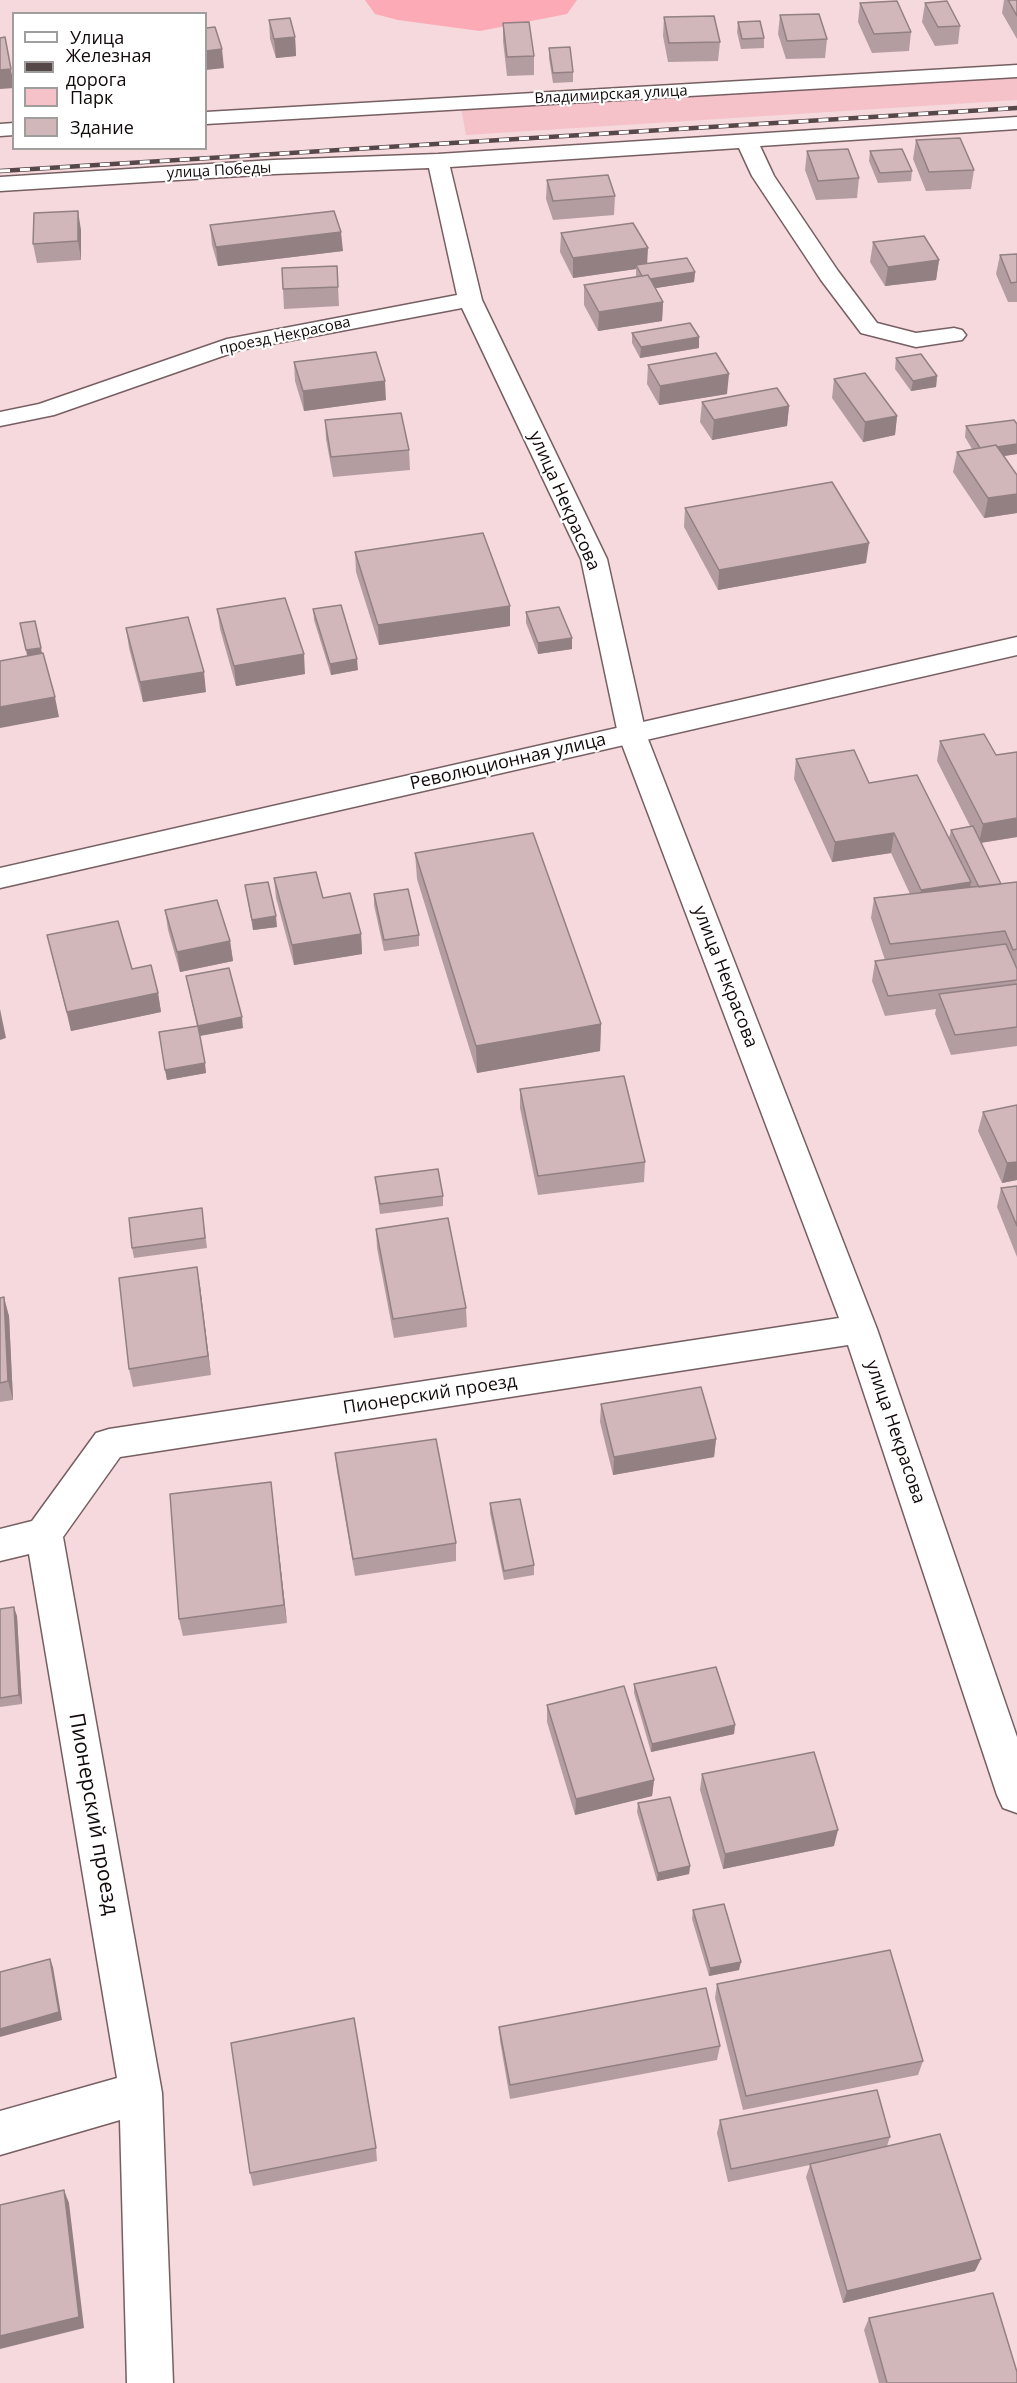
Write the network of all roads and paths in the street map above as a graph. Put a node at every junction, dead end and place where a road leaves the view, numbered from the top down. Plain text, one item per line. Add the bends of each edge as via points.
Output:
1 (1017, 71) edge
2 (207, 118) edge
3 (1017, 123) edge
4 (747, 141) junction
5 (438, 161) junction
6 (0, 184) edge
7 (470, 300) junction
8 (954, 335) dead end
9 (0, 418) edge
10 (1017, 646) edge
11 (632, 734) junction
12 (0, 878) edge
13 (860, 1329) junction
14 (44, 1534) junction
15 (0, 1545) edge
16 (1017, 1795) edge
17 (141, 2093) junction
18 (0, 2133) edge
19 (150, 2383) edge

1 - 2 street, Владимирская улица
3 - 4 street
4 - 5 street
4 - 8 street via 763,176 869,328 916,340
5 - 6 street, улица Победы
5 - 7 street, улица Некрасова
7 - 9 street, проезд Некрасова via 235,344 45,410
7 - 11 street, улица Некрасова via 594,559
10 - 11 street, Революционная улица
11 - 12 street, Революционная улица
11 - 13 street, улица Некрасова
13 - 14 street, Пионерский проезд via 109,1444
13 - 16 street, улица Некрасова
14 - 15 street
14 - 17 street, Пионерский проезд
17 - 18 street
17 - 19 street, Пионерский проезд

